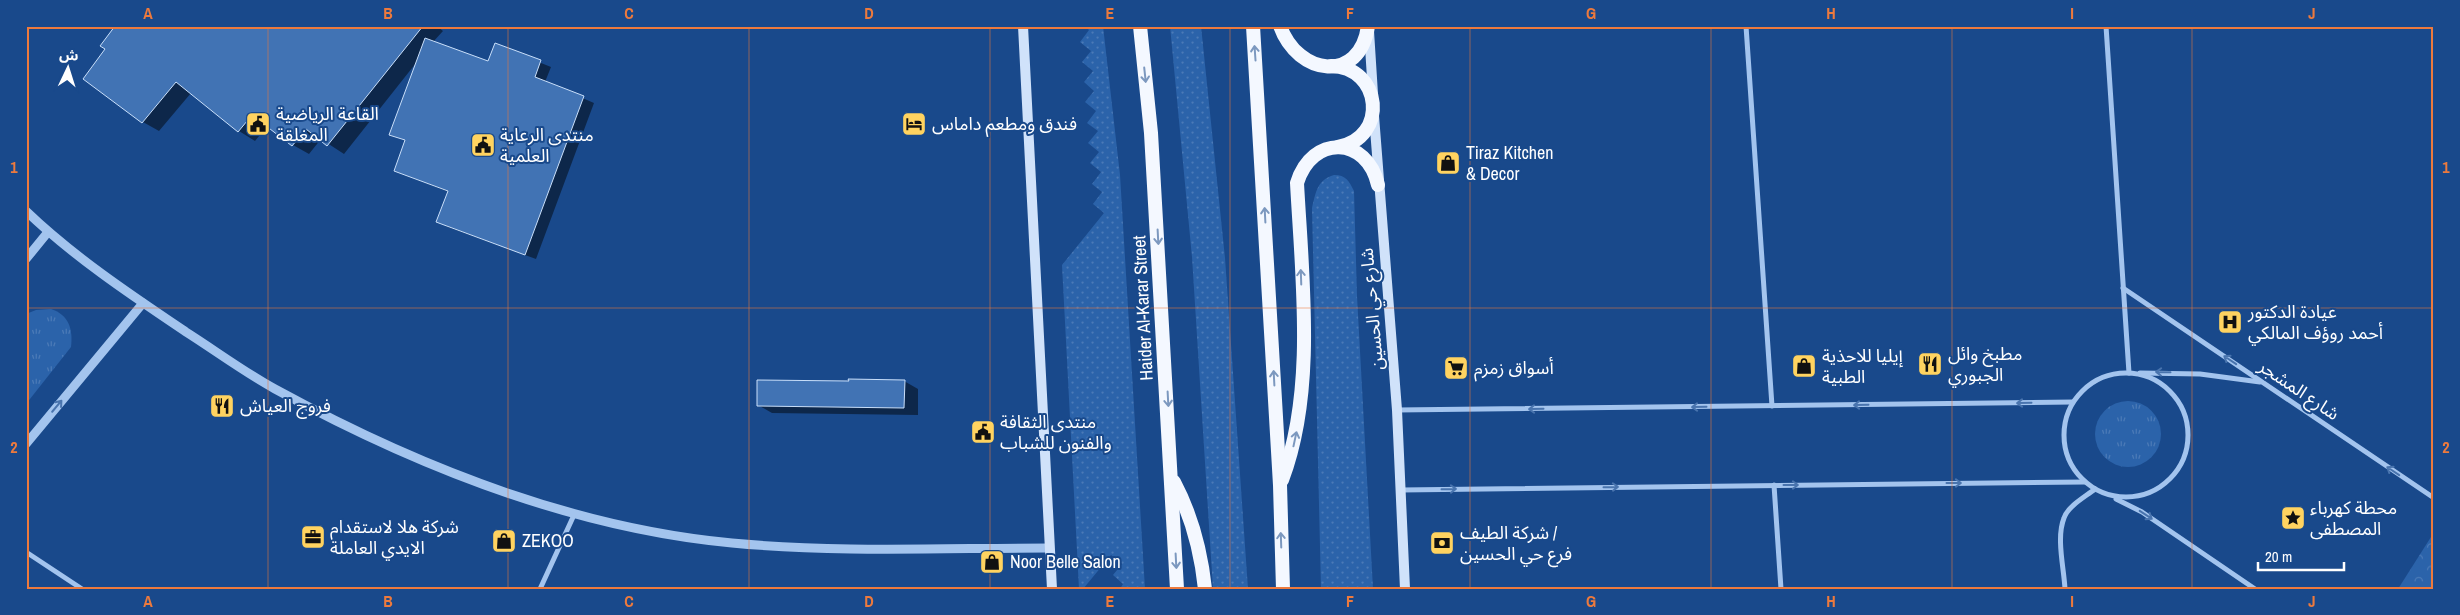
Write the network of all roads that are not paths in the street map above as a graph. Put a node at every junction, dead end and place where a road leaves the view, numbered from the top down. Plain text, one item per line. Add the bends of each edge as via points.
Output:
1 (1023, 26) edge
2 (1140, 26) edge
3 (1253, 26) edge
4 (1280, 26) edge
5 (1368, 26) edge
6 (1746, 26) edge
7 (2106, 26) edge
8 (1331, 66) junction
9 (1373, 106) junction
10 (1330, 148) junction
11 (1378, 186) junction
12 (26, 211) edge
13 (48, 232) junction
14 (26, 259) edge
15 (2123, 288) junction
16 (143, 303) junction
17 (2128, 372) junction
18 (2135, 373) junction
19 (2263, 383) junction
20 (2073, 402) junction
21 (1772, 406) junction
22 (1397, 410) junction
23 (26, 444) edge
24 (1172, 479) junction
25 (2084, 482) junction
26 (1280, 485) junction
27 (1774, 485) junction
28 (2095, 489) junction
29 (1400, 490) junction
30 (2102, 493) junction
31 (2434, 498) edge
32 (574, 515) junction
33 (1049, 548) junction
34 (26, 552) edge
35 (82, 589) edge
36 (540, 589) edge
37 (1052, 589) edge
38 (1177, 589) edge
39 (1206, 589) edge
40 (1283, 589) edge
41 (1405, 589) edge
42 (1781, 589) edge
43 (2065, 589) edge
44 (2255, 589) edge

1 - 33 main road
2 -> 24 highway, Haider Al-Karar Street via 1152,133
26 -> 3 highway
4 - 8 highway via 1289,47 1302,59 1310,64
5 - 8 highway via 1362,46 1353,57
5 - 9 main road, شارع حي الحسين
6 - 21 street
7 - 15 street
8 - 9 highway via 1350,70 1360,77 1367,85
9 - 10 highway via 1372,118 1361,137 1352,144
9 - 11 main road, شارع حي الحسين
10 - 11 highway via 1352,150 1363,156 1371,164
26 -> 10 highway via 1298,426 1303,381 1297,183 1301,168 1308,159
11 - 22 main road, شارع حي الحسين
12 - 13 street
13 - 14 street
13 - 16 street
15 - 17 street
19 -> 15 street, شارع المشجر
23 -> 16 street
16 - 32 street via 272,388 379,443
17 - 18 street
17 - 20 street via 2097,380
19 -> 18 street via 2200,374
18 - 30 street via 2170,389 2181,405 2188,423 2189,442 2184,461 2173,477 2158,489 2140,496
31 -> 19 street, شارع المشجر
20 -> 21 street
20 - 25 street via 2065,418 2063,436 2073,469
21 -> 22 street
22 - 29 main road, شارع حي الحسين
24 -> 38 highway, Haider Al-Karar Street
24 - 39 highway via 1188,508
27 -> 25 street
25 - 28 street
40 -> 26 highway
29 -> 27 street
27 - 42 street
28 - 30 street
28 - 43 street via 2072,506 2064,518 2061,533
29 - 41 main road, شارع حي الحسين
30 -> 44 street via 2142,512
32 - 33 street via 642,530 739,544 821,549
32 - 36 street
33 - 37 main road
34 - 35 street

